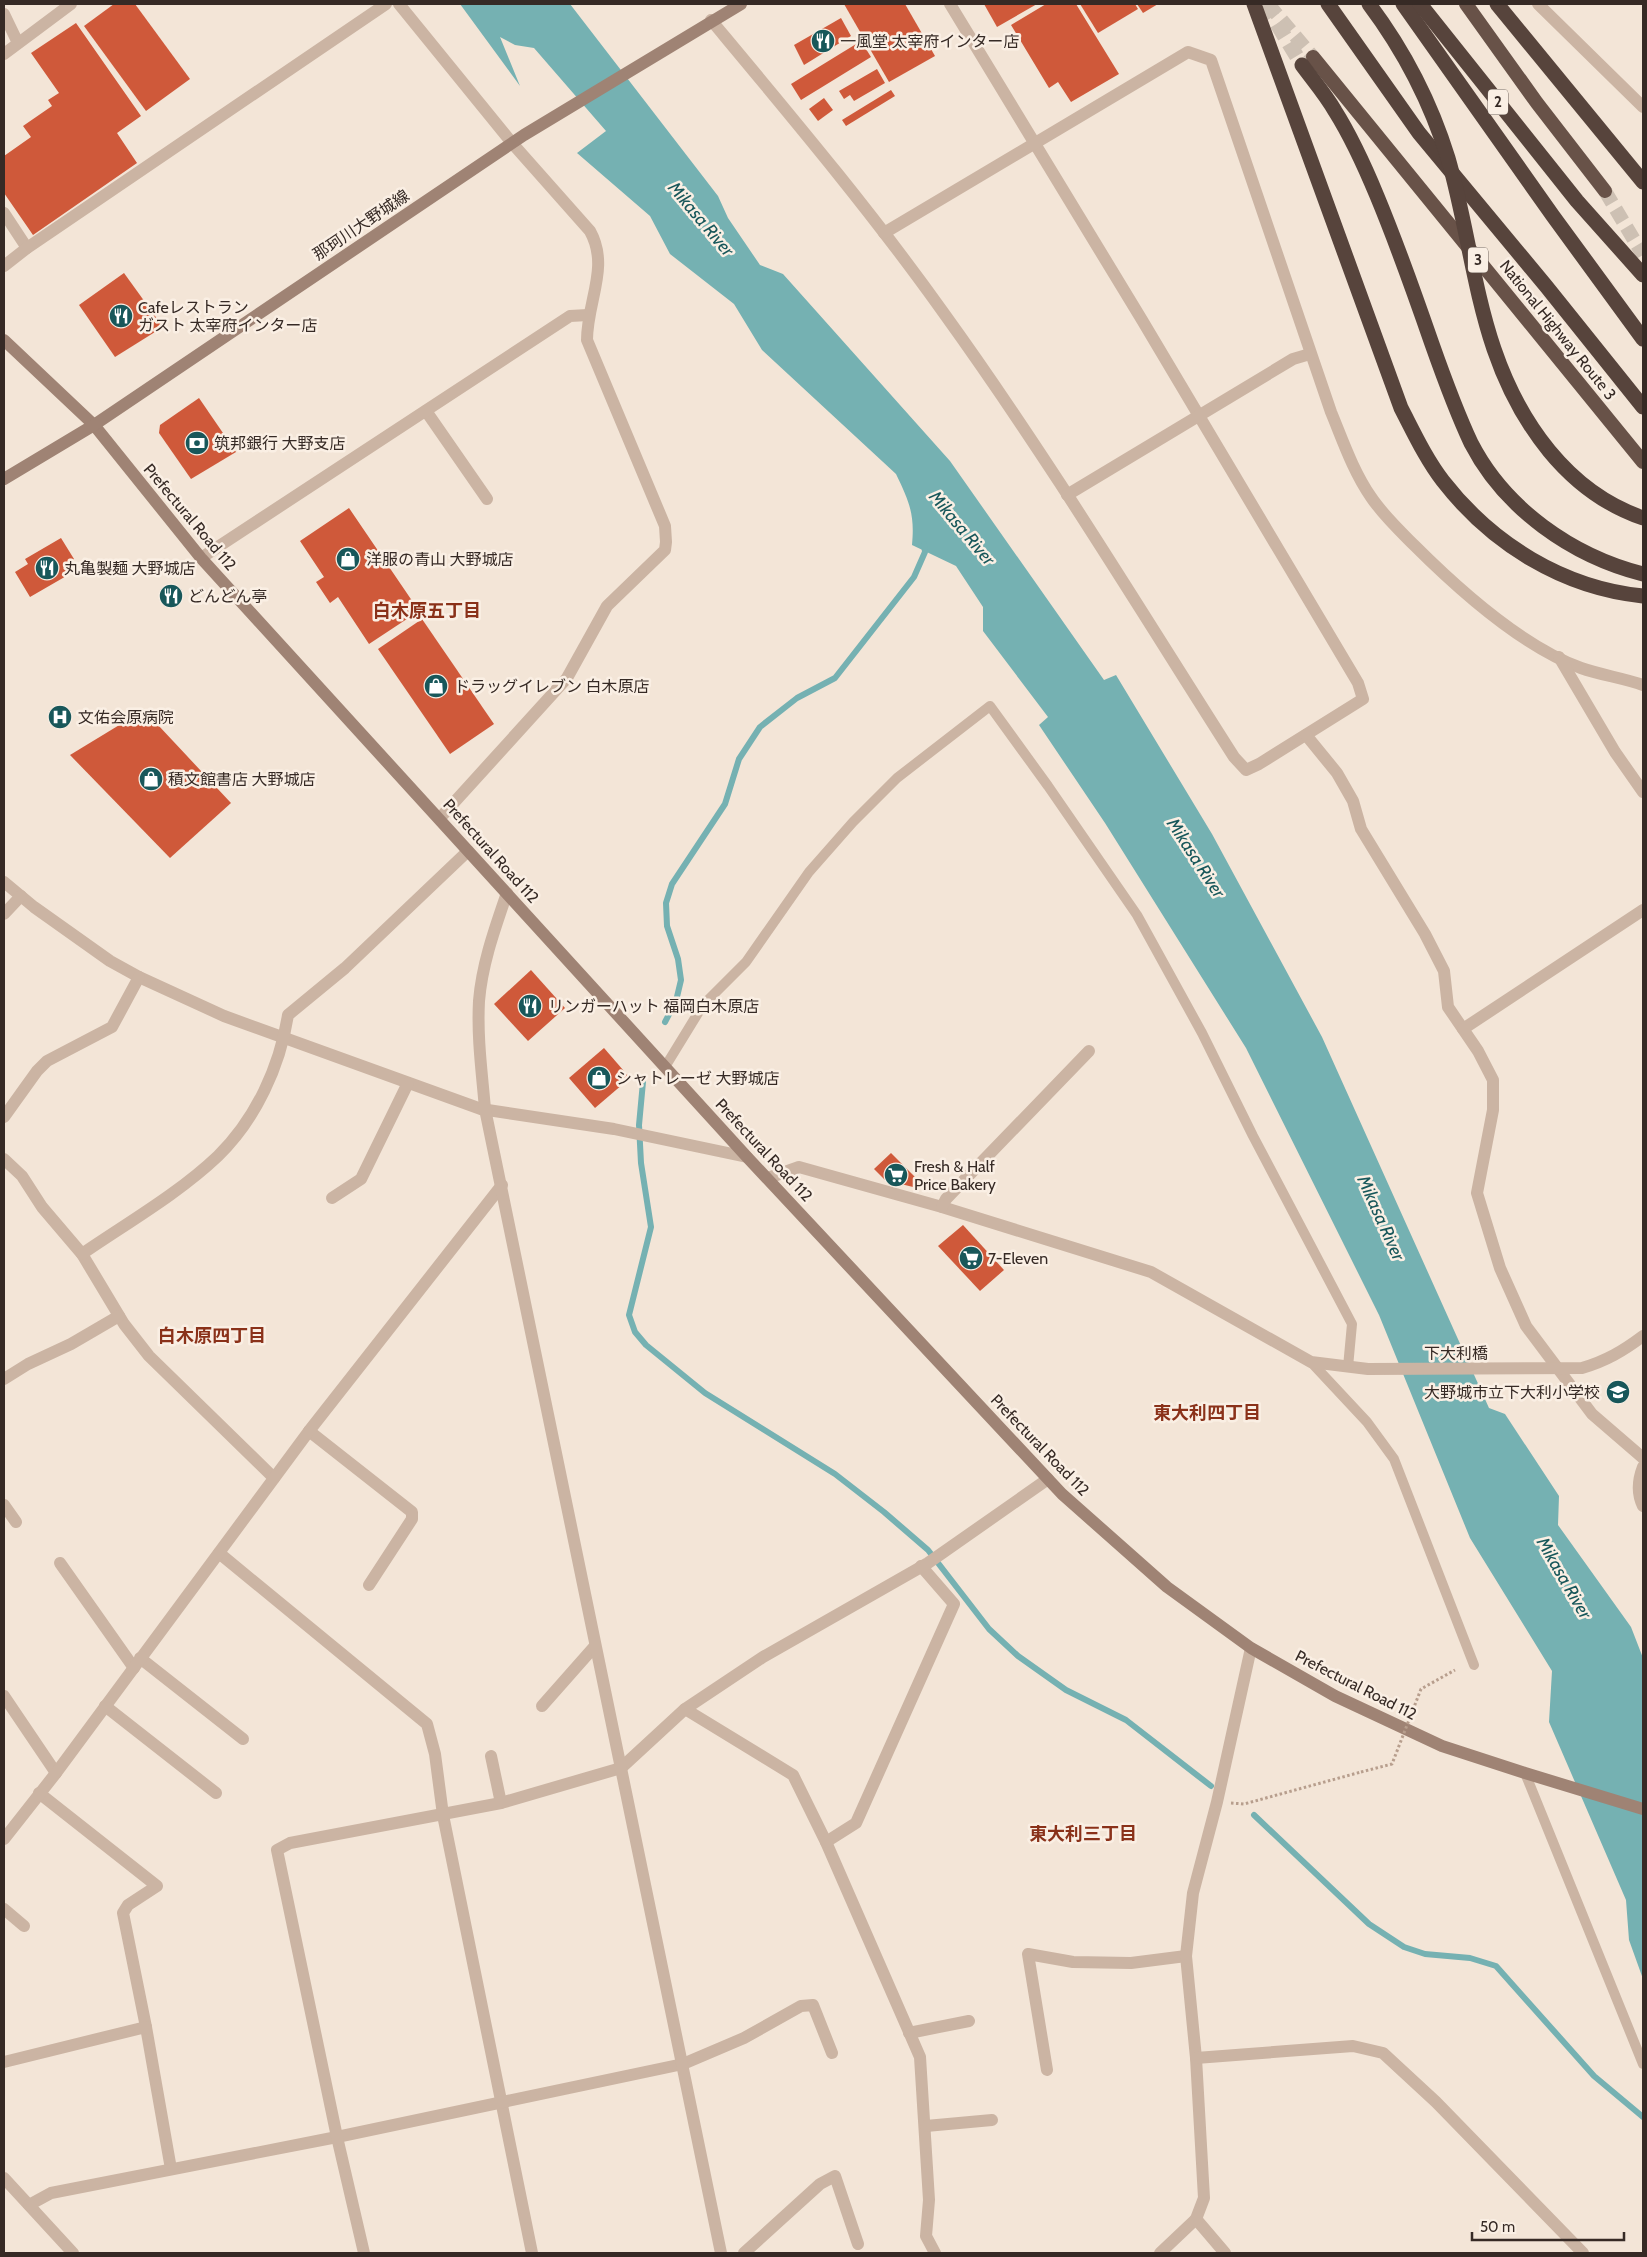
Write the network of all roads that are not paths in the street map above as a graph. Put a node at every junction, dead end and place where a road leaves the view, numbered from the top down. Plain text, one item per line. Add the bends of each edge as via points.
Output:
1 (71, 4) edge
2 (386, 4) edge
3 (400, 4) edge
4 (740, 4) edge
5 (950, 4) edge
6 (1254, 4) edge
7 (1328, 4) edge
8 (1369, 4) edge
9 (1403, 4) edge
10 (1420, 4) edge
11 (1466, 4) edge
12 (1497, 4) edge
13 (1538, 4) edge
14 (4, 14) edge
15 (711, 20) junction
16 (18, 43) junction
17 (4, 54) edge
18 (1307, 61) joint
19 (1643, 108) edge
20 (512, 143) junction
21 (1034, 143) junction
22 (1643, 182) edge
23 (1604, 191) tunnel mouth
24 (4, 213) edge
25 (884, 233) junction
26 (27, 248) junction
27 (4, 266) edge
28 (1643, 275) edge
29 (588, 315) junction
30 (1643, 338) edge
31 (4, 340) edge
32 (1310, 354) junction
33 (1643, 407) edge
34 (426, 411) junction
35 (1198, 416) junction
36 (94, 425) junction
37 (1643, 462) edge
38 (4, 479) edge
39 (1067, 495) junction
40 (487, 499) dead end
41 (1643, 518) edge
42 (201, 558) junction
43 (1643, 574) edge
44 (1643, 596) edge
45 (1558, 656) junction
46 (1643, 684) edge
47 (1306, 735) junction
48 (1643, 792) edge
49 (440, 818) junction
50 (468, 851) junction
51 (4, 882) edge
52 (507, 893) junction
53 (21, 896) junction
54 (1643, 910) edge
55 (4, 914) edge
56 (139, 977) junction
57 (1463, 1029) junction
58 (285, 1038) junction
59 (1089, 1051) dead end
60 (665, 1067) junction
61 (408, 1083) junction
62 (485, 1110) junction
63 (4, 1117) edge
64 (747, 1157) junction
65 (4, 1158) edge
66 (768, 1178) junction
67 (502, 1184) junction
68 (332, 1198) dead end
69 (942, 1207) junction
70 (82, 1254) junction
71 (119, 1316) junction
72 (1643, 1336) edge
73 (1311, 1362) junction
74 (1348, 1367) junction
75 (1558, 1368) junction
76 (4, 1379) edge
77 (309, 1430) junction
78 (1643, 1458) edge
79 (1643, 1467) edge
80 (274, 1478) junction
81 (1048, 1479) junction
82 (4, 1505) edge
83 (1643, 1506) edge
84 (16, 1522) dead end
85 (219, 1553) junction
86 (60, 1562) dead end
87 (924, 1564) junction
88 (369, 1585) dead end
89 (594, 1646) junction
90 (1251, 1648) junction
91 (137, 1663) junction
92 (1474, 1665) dead end
93 (4, 1696) edge
94 (104, 1706) junction
95 (542, 1706) dead end
96 (685, 1709) junction
97 (242, 1739) dead end
98 (491, 1756) dead end
99 (621, 1768) junction
100 (56, 1773) junction
101 (1525, 1773) junction
102 (39, 1793) junction
103 (216, 1793) dead end
104 (501, 1803) junction
105 (1643, 1809) edge
106 (444, 1815) junction
107 (4, 1839) edge
108 (826, 1842) junction
109 (4, 1910) edge
110 (24, 1926) dead end
111 (1186, 1956) junction
112 (969, 2021) dead end
113 (146, 2027) junction
114 (908, 2033) junction
115 (832, 2053) dead end
116 (1196, 2058) junction
117 (4, 2062) edge
118 (683, 2064) junction
119 (1643, 2064) edge
120 (1047, 2070) dead end
121 (502, 2103) junction
122 (992, 2120) dead end
123 (926, 2126) junction
124 (337, 2137) junction
125 (171, 2168) junction
126 (4, 2178) edge
127 (30, 2205) junction
128 (1196, 2219) junction
129 (858, 2244) dead end
130 (73, 2253) edge
131 (364, 2253) edge
132 (532, 2253) edge
133 (721, 2253) edge
134 (744, 2253) edge
135 (935, 2253) edge
136 (1160, 2253) edge
137 (1225, 2253) edge
138 (1583, 2253) edge

1 - 16 street
2 - 26 street
3 - 20 street
4 - 15 main road, 那珂川大野城線
5 - 21 street
6 - 44 highway via 1401,408 1442,480 1490,532 1524,555 1559,574 1593,587
7 - 33 highway via 1419,133
8 - 41 highway, bridge via 1416,75 1433,115 1459,200 1494,347 1527,420 1548,451 1572,476 1598,497
9 - 30 highway
10 - 28 highway, 2 via 1577,201
11 - 23 highway
12 - 22 highway
13 - 19 street
14 - 16 street
15 - 20 main road, 那珂川大野城線
15 - 25 street
16 - 17 street
18 - 37 highway, National Highway Route 3 / 3
18 - 43 highway via 1357,150 1377,196 1454,405 1472,444 1495,478 1522,508 1557,537 1592,557
20 - 29 street via 590,231 597,244 600,266
20 - 36 main road, 那珂川大野城線
21 - 25 street
21 - 32 street via 1188,52 1211,60
21 - 35 street
24 - 26 street
25 - 39 street via 999,392
26 - 27 street
29 - 34 street via 570,316
29 - 49 street via 587,340 664,526 664,550 607,606 567,678
31 - 36 main road, Prefectural Road 112
32 - 35 street via 1292,359
32 - 45 street via 1351,463 1371,498 1431,562 1495,618
34 - 40 street
34 - 42 street
35 - 39 street
35 - 47 street via 1358,683 1363,699
36 - 38 main road, 那珂川大野城線
36 - 42 main road, Prefectural Road 112
39 - 47 street via 1234,757 1246,770
42 - 49 main road, Prefectural Road 112
45 - 46 street via 1581,668
45 - 48 street via 1615,752
47 - 57 street via 1337,773 1353,801 1360,829 1425,934 1444,971 1448,1007
49 - 50 main road, Prefectural Road 112
50 - 52 main road, Prefectural Road 112
50 - 58 street via 345,968 288,1015
51 - 53 street
52 - 60 main road, Prefectural Road 112
52 - 62 street via 488,949 479,1000 479,1047
53 - 55 street
53 - 56 street via 110,961
54 - 57 street
56 - 58 street via 224,1016
56 - 63 street via 112,1026 47,1061
57 - 75 street via 1493,1080 1493,1110 1477,1193 1500,1268 1522,1317
58 - 61 street
58 - 70 street via 260,1101 219,1156 180,1187
59 - 69 street via 946,1199
60 - 64 main road, Prefectural Road 112
60 - 74 lane via 703,1005 746,962 809,872 853,822 898,778 990,706 1137,915 1202,1033 1352,1324
61 - 62 street
61 - 68 street via 361,1180
62 - 64 street via 639,1135
62 - 67 street
64 - 66 main road, Prefectural Road 112
65 - 70 street via 22,1176 42,1207
66 - 69 street via 799,1167
66 - 81 main road, Prefectural Road 112
67 - 77 street
67 - 89 street
69 - 73 street via 1151,1272
70 - 71 street
71 - 76 street
71 - 80 street via 149,1356
72 - 75 street, 下大利橋 via 1621,1353 1602,1362 1582,1368
73 - 74 street, 下大利橋
73 - 92 lane via 1367,1422 1394,1459
74 - 75 street, 下大利橋
75 - 78 street via 1592,1414
77 - 80 street
77 - 88 street via 412,1512 412,1519
79 - 83 street via 1639,1476 1639,1498
80 - 85 street
81 - 87 street
81 - 90 main road, Prefectural Road 112 via 1167,1587
82 - 84 street
85 - 91 street
85 - 106 street via 427,1724
86 - 91 street
87 - 96 street via 763,1657
87 - 108 street via 954,1604 856,1823
89 - 95 street
89 - 99 street
90 - 101 main road, Prefectural Road 112 via 1335,1696 1442,1746
90 - 111 street via 1193,1894
91 - 94 street
91 - 97 street
93 - 100 street
94 - 100 street
94 - 103 street
96 - 99 street
96 - 108 street via 794,1775
98 - 104 street
99 - 104 street
99 - 118 street
100 - 102 street
101 - 105 main road, Prefectural Road 112
101 - 119 lane
102 - 107 street
102 - 113 street via 157,1886 128,1905 123,1913
104 - 106 street
106 - 121 street
106 - 124 street via 290,1843 277,1850
108 - 114 street
109 - 110 street
111 - 116 street
111 - 120 street via 1102,1963 1073,1962 1028,1954
112 - 114 street
113 - 117 street
113 - 125 street
114 - 123 street via 920,2057
115 - 118 street via 813,2005 801,2006 744,2038
116 - 128 street via 1204,2198
116 - 138 street via 1354,2046 1383,2053 1436,2102
118 - 121 street
118 - 133 street
121 - 124 street
121 - 132 street
122 - 123 street
123 - 135 street via 929,2200 926,2236
124 - 125 street
124 - 131 street
125 - 127 street via 51,2193
126 - 127 street
127 - 130 street
128 - 136 street
128 - 137 street
129 - 134 street via 835,2176 820,2184

